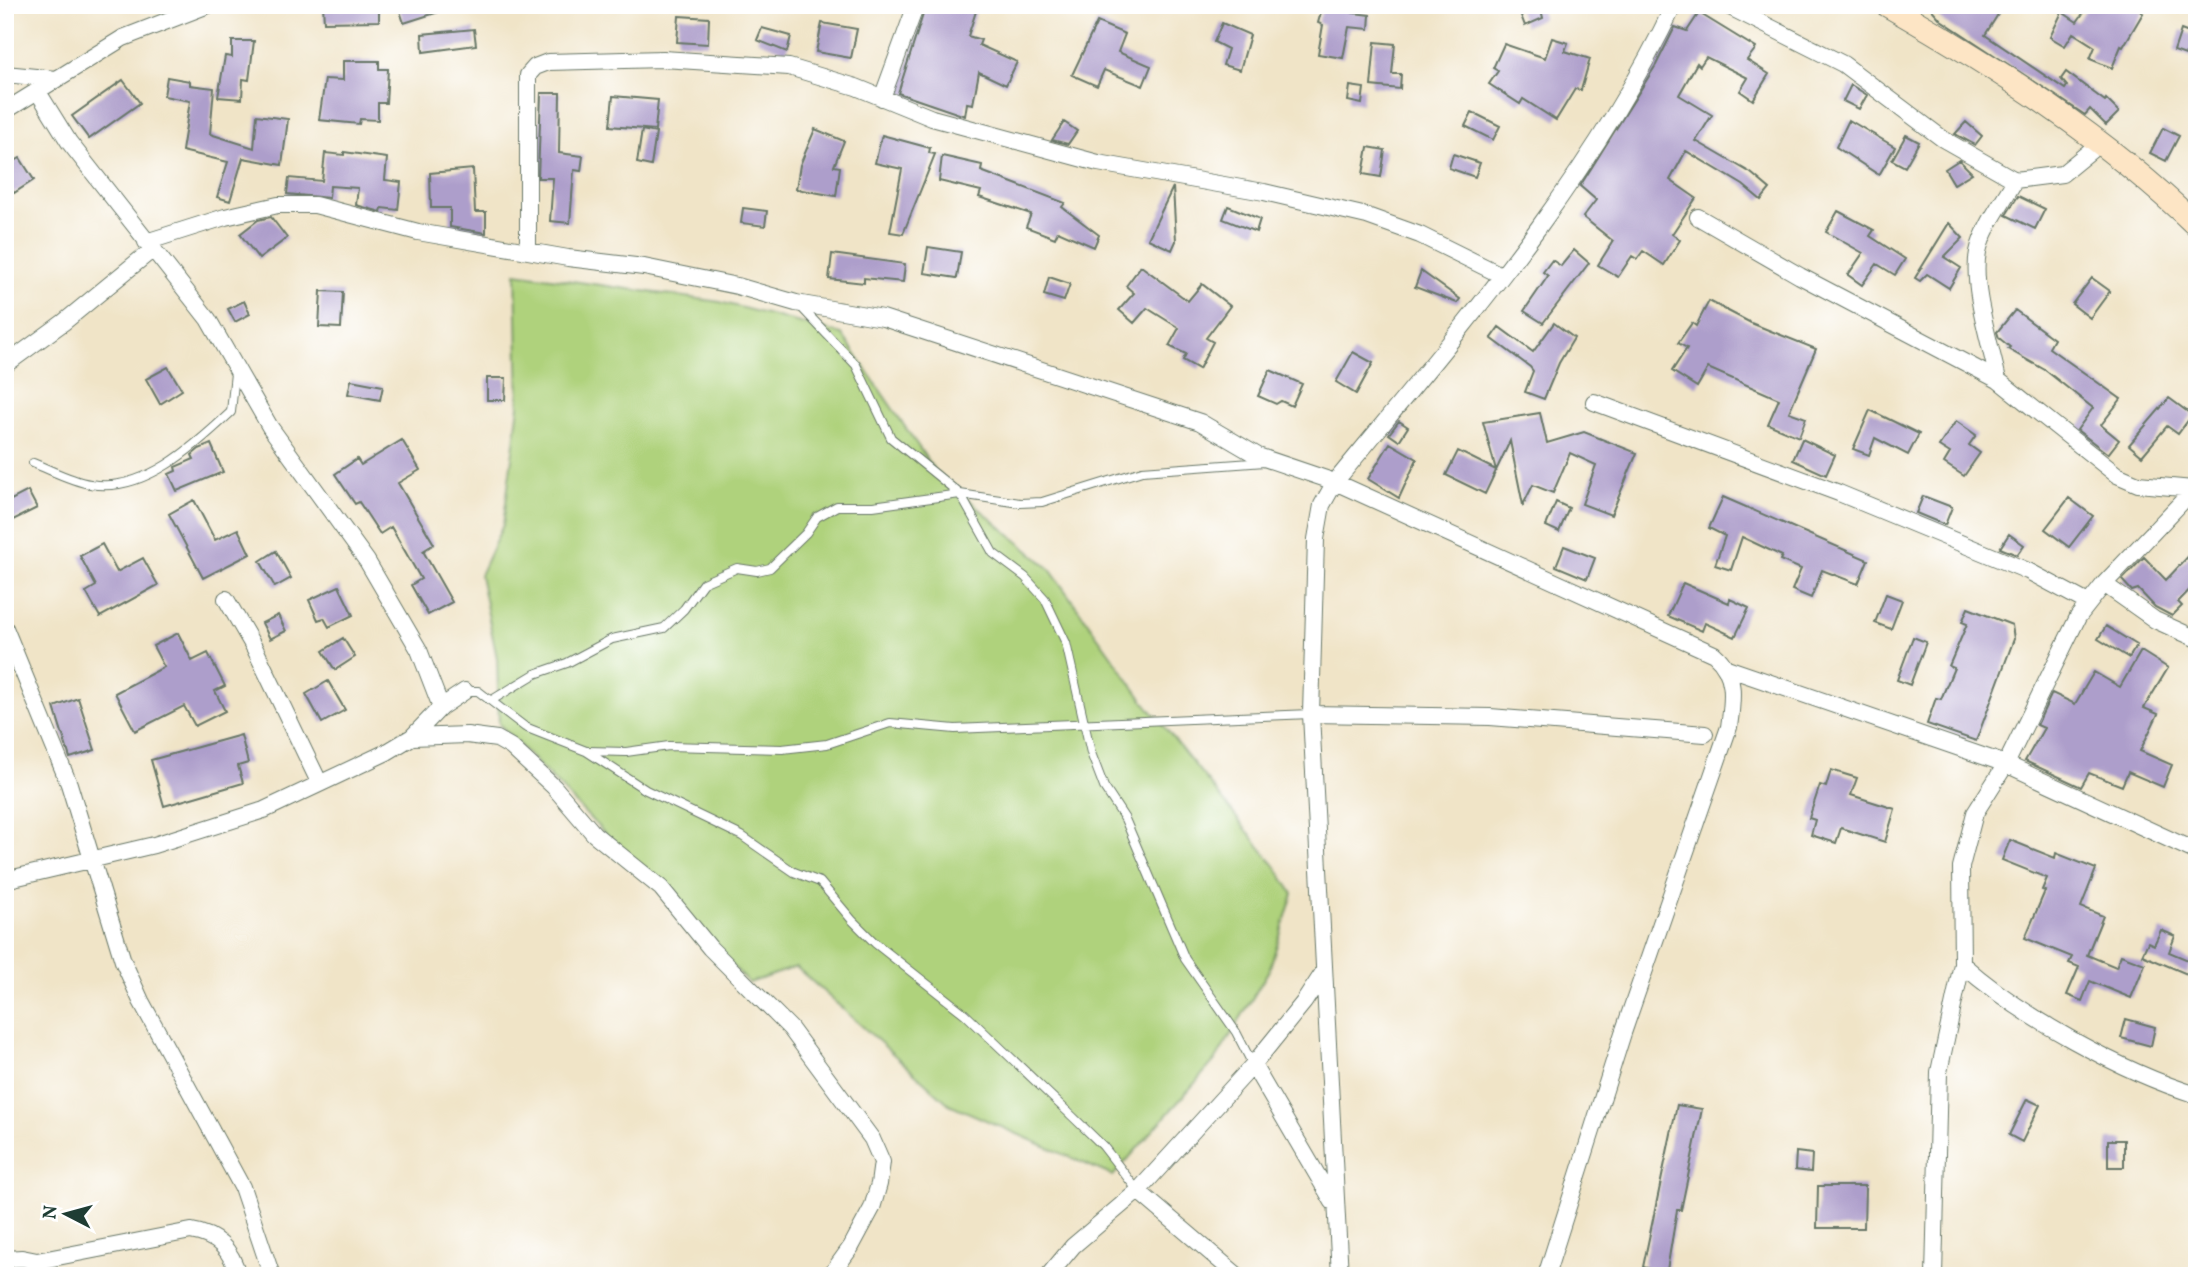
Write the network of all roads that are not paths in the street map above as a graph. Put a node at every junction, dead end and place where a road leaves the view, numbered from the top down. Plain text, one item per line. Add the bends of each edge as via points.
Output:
1 (208, 5) edge
2 (916, 5) edge
3 (1674, 5) edge
4 (1726, 5) edge
5 (1887, 5) edge
6 (5, 74) edge
7 (56, 79) junction
8 (38, 92) junction
9 (882, 98) junction
10 (5, 111) edge
11 (2100, 143) junction
12 (2015, 180) junction
13 (1698, 216) dead end
14 (2197, 226) edge
15 (150, 245) junction
16 (528, 249) junction
17 (1501, 275) junction
18 (796, 303) junction
19 (5, 365) edge
20 (236, 366) junction
21 (1998, 380) junction
22 (1594, 402) dead end
23 (1275, 462) junction
24 (33, 463) dead end
25 (1335, 482) junction
26 (2195, 487) edge
27 (960, 494) junction
28 (2104, 584) junction
29 (226, 599) dead end
30 (2088, 603) junction
31 (5, 628) edge
32 (2197, 639) edge
33 (1727, 668) junction
34 (465, 691) joint
35 (492, 700) junction
36 (441, 707) junction
37 (1311, 714) junction
38 (1084, 725) junction
39 (1705, 734) dead end
40 (412, 737) junction
41 (586, 751) junction
42 (2006, 764) junction
43 (319, 782) junction
44 (2197, 852) edge
45 (91, 859) junction
46 (5, 880) edge
47 (1962, 964) junction
48 (1323, 973) junction
49 (1253, 1065) junction
50 (2197, 1094) edge
51 (1138, 1191) junction
52 (1335, 1204) junction
53 (5, 1259) edge
54 (41, 1269) edge
55 (238, 1276) edge
56 (272, 1276) edge
57 (830, 1276) edge
58 (1048, 1276) edge
59 (1238, 1276) edge
60 (1340, 1276) edge
61 (1546, 1276) edge
62 (1934, 1276) edge

1 - 7 street via 123,38
2 - 9 street
3 - 17 street via 1629,93 1580,172
4 - 12 street via 1843,64 1943,139
5 - 11 main road via 1974,55
6 - 7 street
7 - 8 street
8 - 10 street
8 - 15 street via 69,142
9 - 16 street via 820,74 757,63 597,58 535,67 528,75 526,93
9 - 17 street via 932,118 1098,163 1264,192 1367,216 1420,235
11 - 12 street via 2062,174
11 - 14 main road
12 - 21 street via 1981,243 1977,261
13 - 21 street via 1800,276
15 - 16 street via 225,217 278,205 315,205 418,232
15 - 19 street via 64,322
15 - 20 street via 208,320
16 - 18 street via 644,267
17 - 25 street
18 - 23 street via 883,318 1142,401 1200,422
18 - 27 lane via 856,365 891,438
20 - 24 lane via 231,412 210,432 136,481 116,486 89,484
20 - 36 street via 270,427 394,603
21 - 26 street via 2117,475 2146,485
22 - 30 street via 1839,493 2028,571
23 - 25 street
23 - 27 lane via 1142,471 1042,502
25 - 33 street via 1701,645
25 - 37 street via 1322,505 1316,539
26 - 28 street
27 - 35 lane via 837,506 822,513 770,568 737,568 697,588 664,628 612,639 535,674
27 - 38 lane via 993,553 1045,599 1066,643 1082,699
28 - 30 street
28 - 32 street via 2155,620
29 - 43 street
30 - 42 street via 2068,634
31 - 45 street via 69,784
33 - 42 street
33 - 61 street via 1732,685 1729,727 1623,1033
34 - 35 lane via 478,691
34 - 36 street
35 - 41 lane via 525,727
36 - 40 street
37 - 38 lane
37 - 39 street via 1490,717
37 - 48 street
38 - 41 lane via 955,729 903,722 827,744 782,749 669,746
38 - 49 lane via 1094,764 1125,818 1185,960 1236,1032
40 - 43 street
40 - 57 street via 467,735 497,739 511,747 554,787 594,834 661,888 710,948 790,1028 872,1139 882,1162 872,1208
41 - 51 lane via 646,790 742,836 794,872 820,882 875,943 965,1014 1103,1146
42 - 44 street
42 - 47 street via 1975,813 1964,846
43 - 45 street via 264,810
45 - 46 street
45 - 56 street via 123,961 242,1187
47 - 50 street via 1994,993 2027,1013 2134,1070
47 - 62 street via 1939,1072
48 - 49 street
48 - 52 street
49 - 51 street
49 - 52 street
51 - 58 street via 1073,1246
51 - 59 street
52 - 60 street
53 - 54 street via 22,1258
54 - 55 street via 191,1231 211,1234 225,1248

